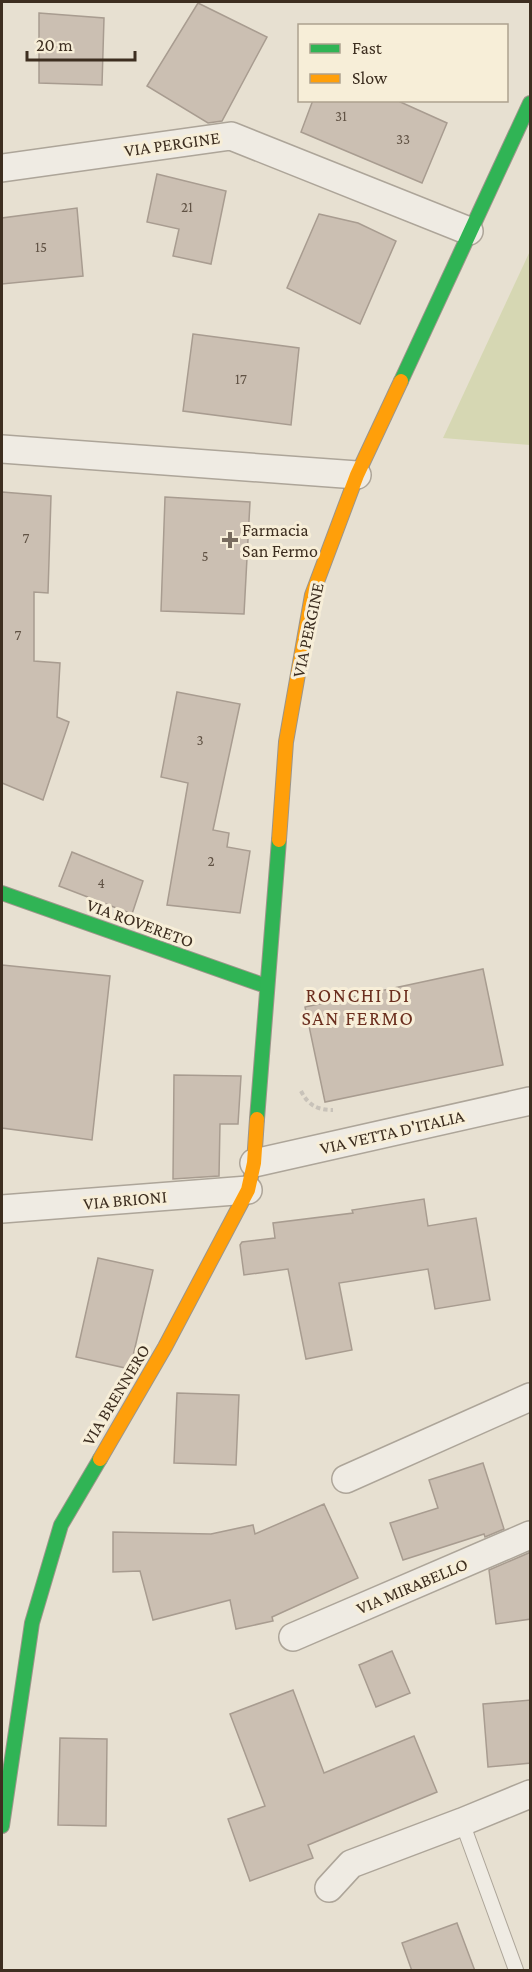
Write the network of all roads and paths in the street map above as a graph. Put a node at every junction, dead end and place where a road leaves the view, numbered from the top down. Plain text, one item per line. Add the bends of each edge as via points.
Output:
1 (531, 103) edge
2 (2, 168) edge
3 (469, 231) junction
4 (2, 449) edge
5 (357, 475) junction
6 (2, 893) edge
7 (266, 986) junction
8 (300, 1091) dead end
9 (531, 1101) edge
10 (315, 1108) junction
11 (338, 1109) dead end
12 (312, 1114) dead end
13 (254, 1163) junction
14 (248, 1190) junction
15 (2, 1209) edge
16 (531, 1396) edge
17 (346, 1479) dead end
18 (531, 1535) edge
19 (293, 1637) dead end
20 (531, 1794) edge
21 (462, 1822) junction
22 (2, 1827) edge
23 (329, 1888) dead end
24 (516, 1971) edge

1 - 3 street, VIA PERGINE
2 - 3 street, VIA PERGINE via 231,136
3 - 5 street, VIA PERGINE
4 - 5 street
5 - 7 street, VIA PERGINE via 312,595 286,742
6 - 7 street, VIA ROVERETO
7 - 13 street, VIA BRENNERO
8 - 10 path
9 - 13 street, VIA VETTA D'ITALIA
10 - 11 path
10 - 12 path
13 - 14 street, VIA BRENNERO
14 - 15 street, VIA BRIONI
14 - 22 street, VIA BRENNERO via 165,1347 61,1525 32,1623
16 - 17 street
18 - 19 street, VIA MIRABELLO
20 - 21 street
21 - 23 street via 351,1864
21 - 24 lane

